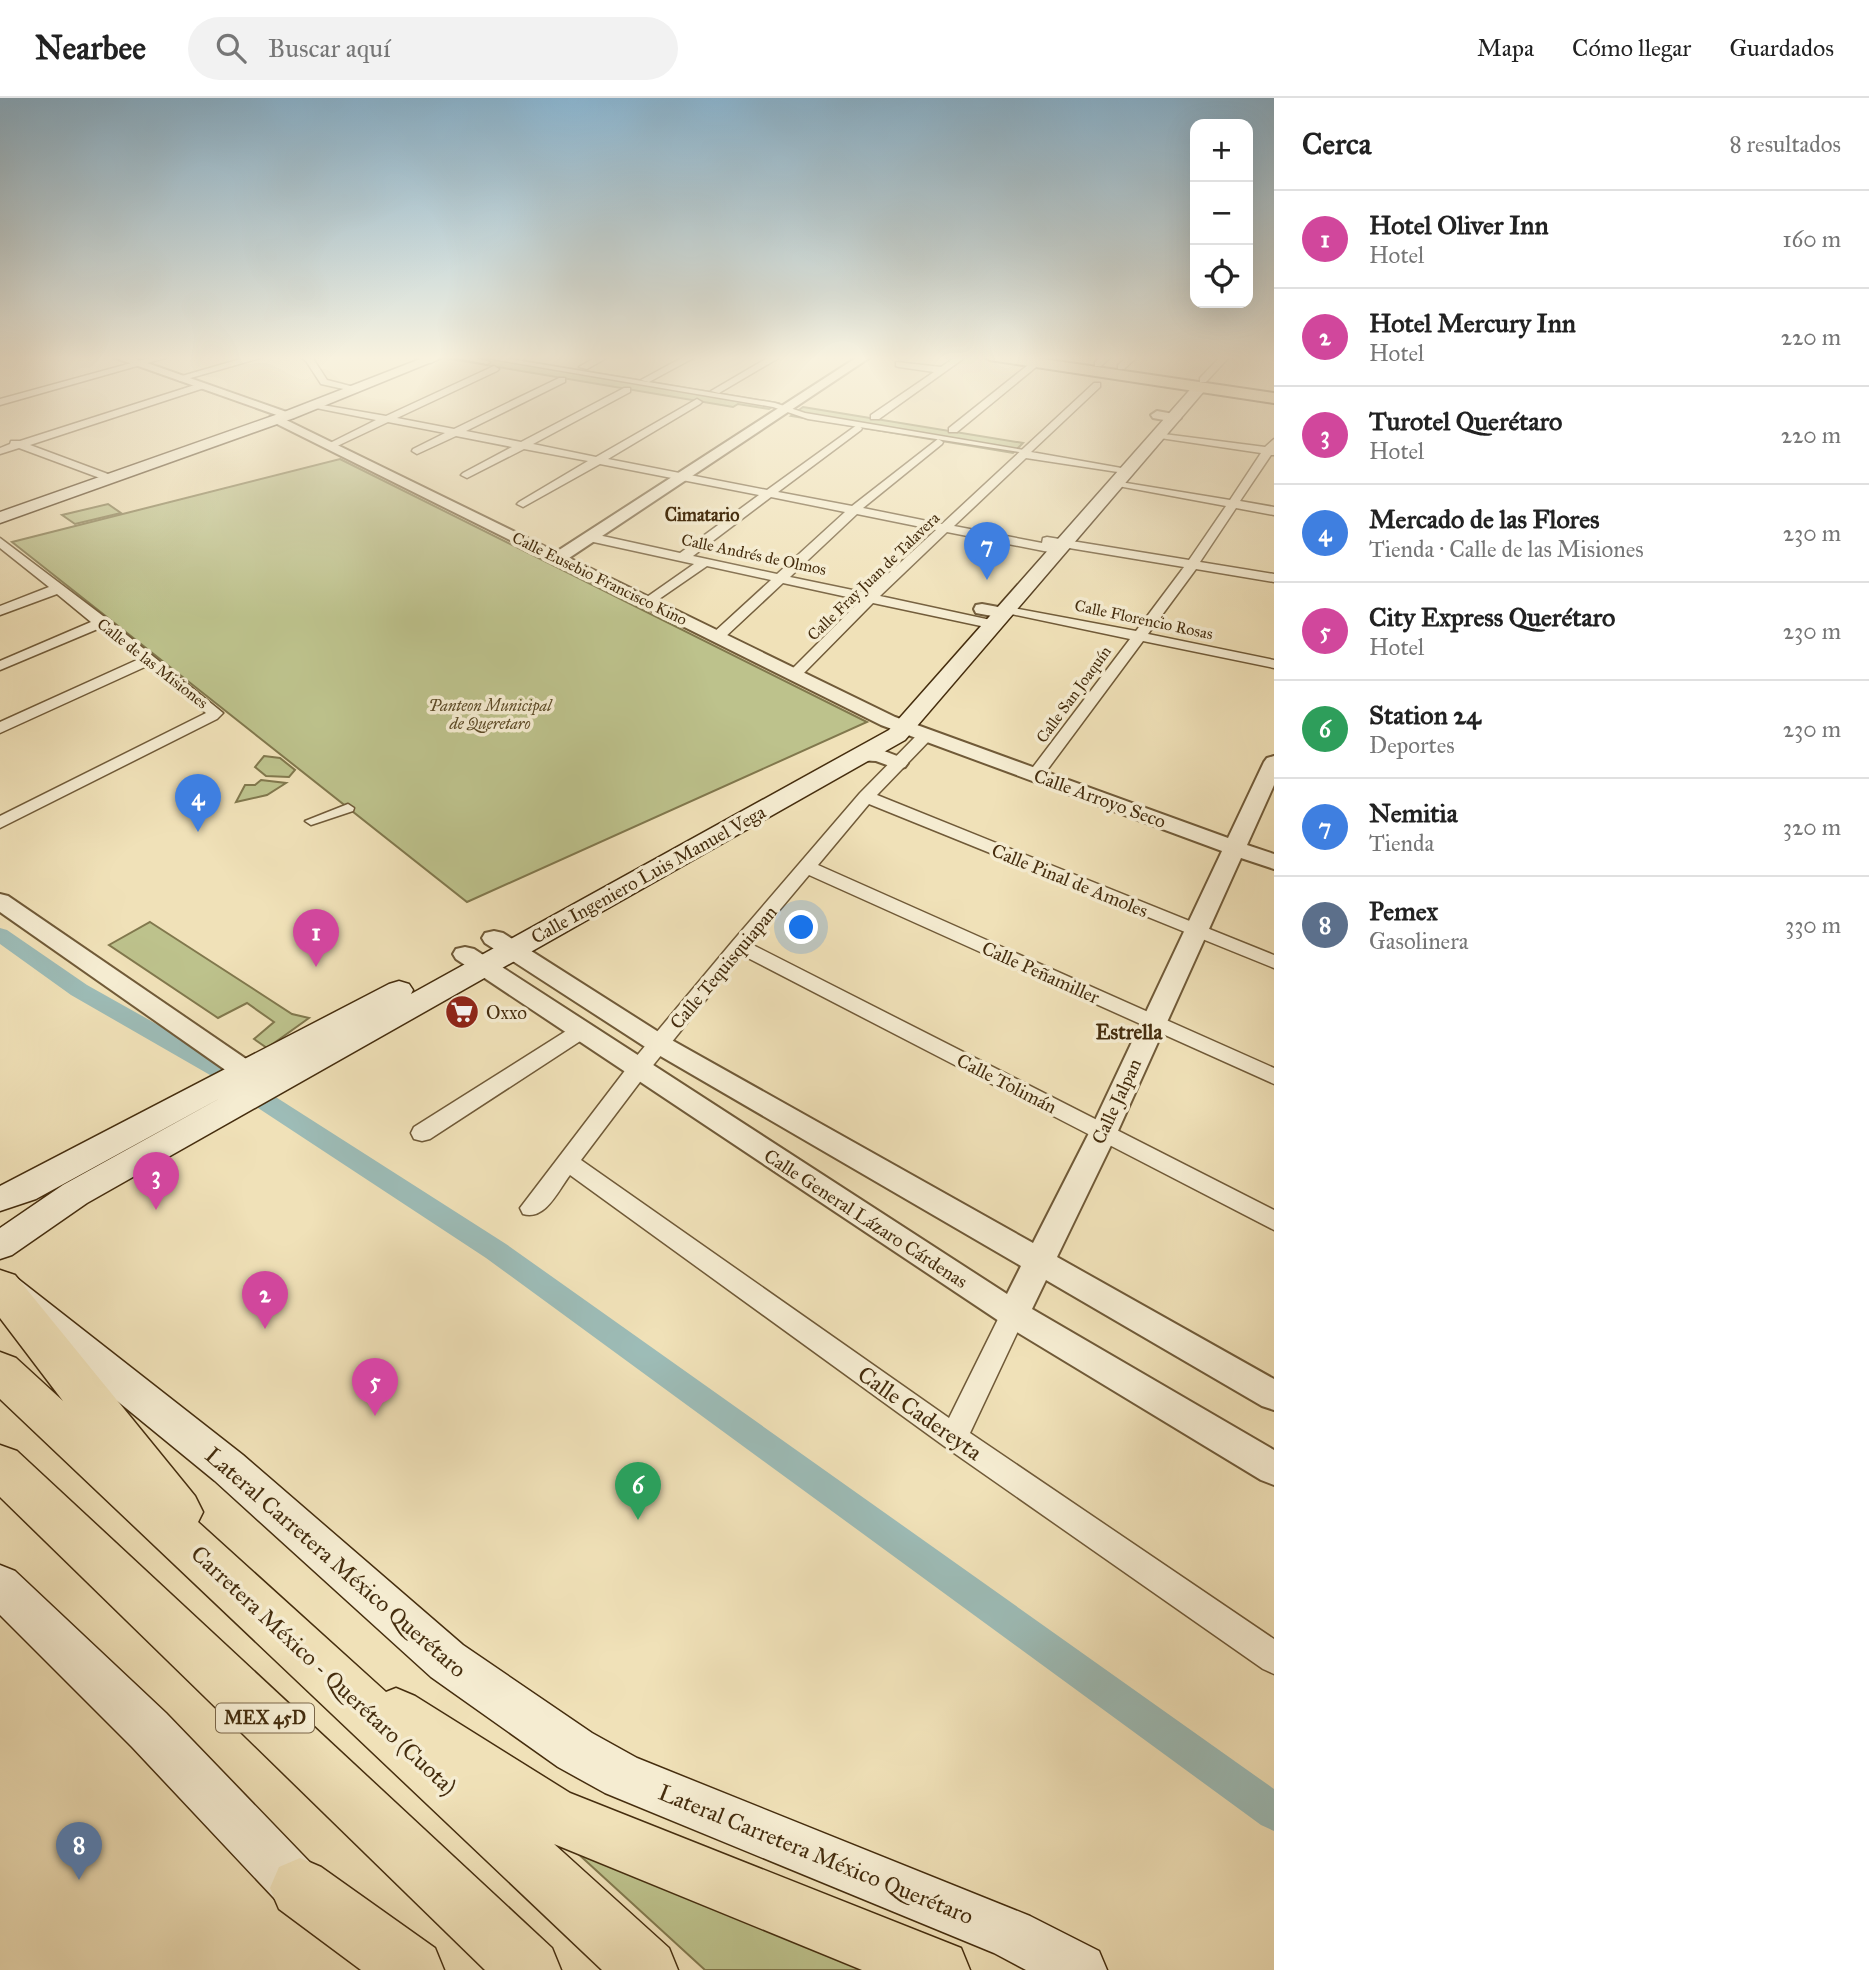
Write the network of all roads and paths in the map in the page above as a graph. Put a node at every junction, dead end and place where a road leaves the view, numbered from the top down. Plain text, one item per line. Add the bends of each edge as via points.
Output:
1 (15, 443) edge
2 (24, 443) edge
3 (209, 443) edge
4 (325, 443) edge
5 (335, 443) edge
6 (433, 443) edge
7 (510, 443) edge
8 (529, 443) edge
9 (625, 443) edge
10 (731, 443) edge
11 (837, 443) edge
12 (933, 443) edge
13 (996, 443) edge
14 (1030, 443) edge
15 (1144, 443) edge
16 (1151, 443) edge
17 (1227, 443) edge
18 (19, 445) junction
19 (329, 446) junction
20 (524, 446) junction
21 (1272, 449) edge
22 (0, 451) edge
23 (417, 451) dead end
24 (1025, 451) junction
25 (596, 460) junction
26 (1122, 470) junction
27 (467, 475) dead end
28 (681, 477) junction
29 (112, 478) junction
30 (767, 494) junction
31 (1234, 503) junction
32 (523, 505) dead end
33 (853, 510) junction
34 (1274, 510) edge
35 (0, 518) edge
36 (943, 528) junction
37 (589, 537) junction
38 (0, 542) edge
39 (1054, 545) junction
40 (18, 556) junction
41 (683, 557) junction
42 (558, 558) junction
43 (705, 562) junction
44 (0, 563) edge
45 (1194, 563) junction
46 (779, 578) junction
47 (1274, 578) edge
48 (59, 588) junction
49 (871, 597) junction
50 (649, 602) junction
51 (0, 611) edge
52 (992, 615) junction
53 (102, 622) junction
54 (1139, 635) junction
55 (718, 636) junction
56 (149, 660) junction
57 (1274, 664) edge
58 (0, 666) edge
59 (794, 675) junction
60 (0, 728) edge
61 (906, 729) junction
62 (862, 756) junction
63 (898, 763) junction
64 (1272, 771) edge
65 (1036, 774) junction
66 (866, 797) junction
67 (348, 808) dead end
68 (311, 821) dead end
69 (0, 822) edge
70 (1233, 846) junction
71 (1274, 862) edge
72 (807, 867) junction
73 (0, 901) edge
74 (1197, 931) junction
75 (739, 946) junction
76 (488, 952) junction
77 (1274, 962) edge
78 (1152, 1022) junction
79 (580, 1031) junction
80 (659, 1044) junction
81 (638, 1069) junction
82 (1274, 1077) edge
83 (258, 1080) junction
84 (1103, 1132) junction
85 (422, 1133) dead end
86 (569, 1163) junction
87 (0, 1199) edge
88 (533, 1208) dead end
89 (1274, 1221) edge
90 (0, 1246) edge
91 (1038, 1260) junction
92 (0, 1286) edge
93 (1013, 1314) junction
94 (0, 1371) edge
95 (1274, 1396) edge
96 (954, 1437) junction
97 (0, 1466) edge
98 (1274, 1469) edge
99 (0, 1585) edge
100 (243, 1594) junction
101 (1274, 1658) edge
102 (318, 1665) junction
103 (300, 1888) junction
104 (370, 1970) edge
105 (414, 1970) edge
106 (530, 1970) edge
107 (647, 1970) edge
108 (939, 1970) edge
109 (1080, 1970) edge

1 - 18 street
2 - 18 street
3 - 29 main road
4 - 19 street, Calle Eusebio Francisco Kino
5 - 19 street
6 - 23 street
7 - 20 street
8 - 20 street
9 - 25 street
10 - 28 street
11 - 30 street
12 - 33 street
13 - 24 street
14 - 24 street, Calle Fray Juan de Talavera
15 - 26 main road, Calle Ingeniero Luis Manuel Vega
16 - 26 main road, Calle Ingeniero Luis Manuel Vega
17 - 21 street
18 - 22 street
18 - 29 street
19 - 42 street, Calle Eusebio Francisco Kino
20 - 25 street
20 - 27 street
21 - 31 street, Calle San Joaquín
24 - 26 street
24 - 36 street, Calle Fray Juan de Talavera
25 - 28 street
25 - 32 street
26 - 31 street
26 - 39 main road, Calle Ingeniero Luis Manuel Vega
28 - 30 street
28 - 37 street
29 - 35 main road
30 - 33 street
30 - 41 street
31 - 34 street
31 - 45 street, Calle San Joaquín
33 - 36 street
33 - 46 street
36 - 39 street
36 - 49 street, Calle Fray Juan de Talavera
37 - 41 street, Calle Andrés de Olmos
37 - 42 street
38 - 40 street, Calle de las Misiones
39 - 45 street
39 - 52 main road, Calle Ingeniero Luis Manuel Vega
39 - 52 main road, Calle Ingeniero Luis Manuel Vega
40 - 44 street
40 - 48 street, Calle de las Misiones
41 - 43 street, Calle Andrés de Olmos
42 - 50 street, Calle Eusebio Francisco Kino
43 - 46 street, Calle Andrés de Olmos
43 - 50 street
45 - 47 street
45 - 54 street, Calle San Joaquín
46 - 49 street, Calle Andrés de Olmos
46 - 55 street
48 - 51 street
48 - 53 street, Calle de las Misiones
49 - 52 street, Calle Andrés de Olmos
49 - 59 street, Calle Fray Juan de Talavera
50 - 55 street, Calle Eusebio Francisco Kino
52 - 54 street, Calle Florencio Rosas
52 - 61 main road, Calle Ingeniero Luis Manuel Vega
53 - 56 street, Calle de las Misiones
53 - 58 street
54 - 57 street, Calle Florencio Rosas
54 - 65 street, Calle San Joaquín
55 - 59 street, Calle Eusebio Francisco Kino
56 - 60 street
56 - 69 street, Calle de las Misiones via 215,713
59 - 61 street, Calle Eusebio Francisco Kino
61 - 62 main road, Calle Ingeniero Luis Manuel Vega
61 - 63 street, Calle Tequisquiapan
61 - 65 street, Calle Arroyo Seco
61 - 76 main road, Calle Ingeniero Luis Manuel Vega via 861,743
62 - 63 street via 879,755
62 - 76 main road, Calle Ingeniero Luis Manuel Vega
63 - 66 street, Calle Tequisquiapan
64 - 70 street, Calle Jalpan
65 - 70 street, Calle Arroyo Seco
66 - 72 street, Calle Tequisquiapan
66 - 74 street, Calle Pinal de Amoles
67 - 68 street
70 - 71 street, Calle Arroyo Seco
70 - 74 street, Calle Jalpan
72 - 75 street, Calle Tequisquiapan
72 - 78 street, Calle Peñamiller
73 - 83 street
74 - 77 street, Calle Pinal de Amoles
74 - 78 street, Calle Jalpan
75 - 80 street, Calle Tequisquiapan
75 - 84 street, Calle Tolimán
76 - 79 street, Calle General Lázaro Cárdenas
76 - 80 street
76 - 83 main road, Calle Ingeniero Luis Manuel Vega
78 - 82 street, Calle Peñamiller
78 - 84 street, Calle Jalpan
79 - 81 street, Calle General Lázaro Cárdenas
79 - 85 street
80 - 81 street, Calle Tequisquiapan
80 - 91 street
81 - 86 street, Calle Tequisquiapan
81 - 93 street, Calle General Lázaro Cárdenas
83 - 87 main road, Calle Ingeniero Luis Manuel Vega
83 - 90 main road, Calle Ingeniero Luis Manuel Vega
84 - 89 street, Calle Tolimán
84 - 91 street, Calle Jalpan
86 - 88 street, Calle Tequisquiapan
86 - 96 street, Calle Cadereyta
91 - 93 street, Calle Jalpan
91 - 95 street
92 - 100 highway
92 - 109 main road, Lateral Carretera México Querétaro via 229,1468 447,1661 575,1750 622,1776 1012,1934
93 - 96 street, Calle Jalpan
93 - 98 street, Calle General Lázaro Cárdenas
94 - 100 highway, Carretera México - Querétaro (Cuota)
96 - 101 street, Calle Cadereyta
97 - 106 highway, MEX 45D
99 - 103 main road via 149,1730
100 - 102 highway, Carretera México - Querétaro (Cuota)
102 - 107 highway, Carretera México - Querétaro (Cuota)
102 - 108 highway via 551,1814
103 - 104 main road
103 - 105 highway

